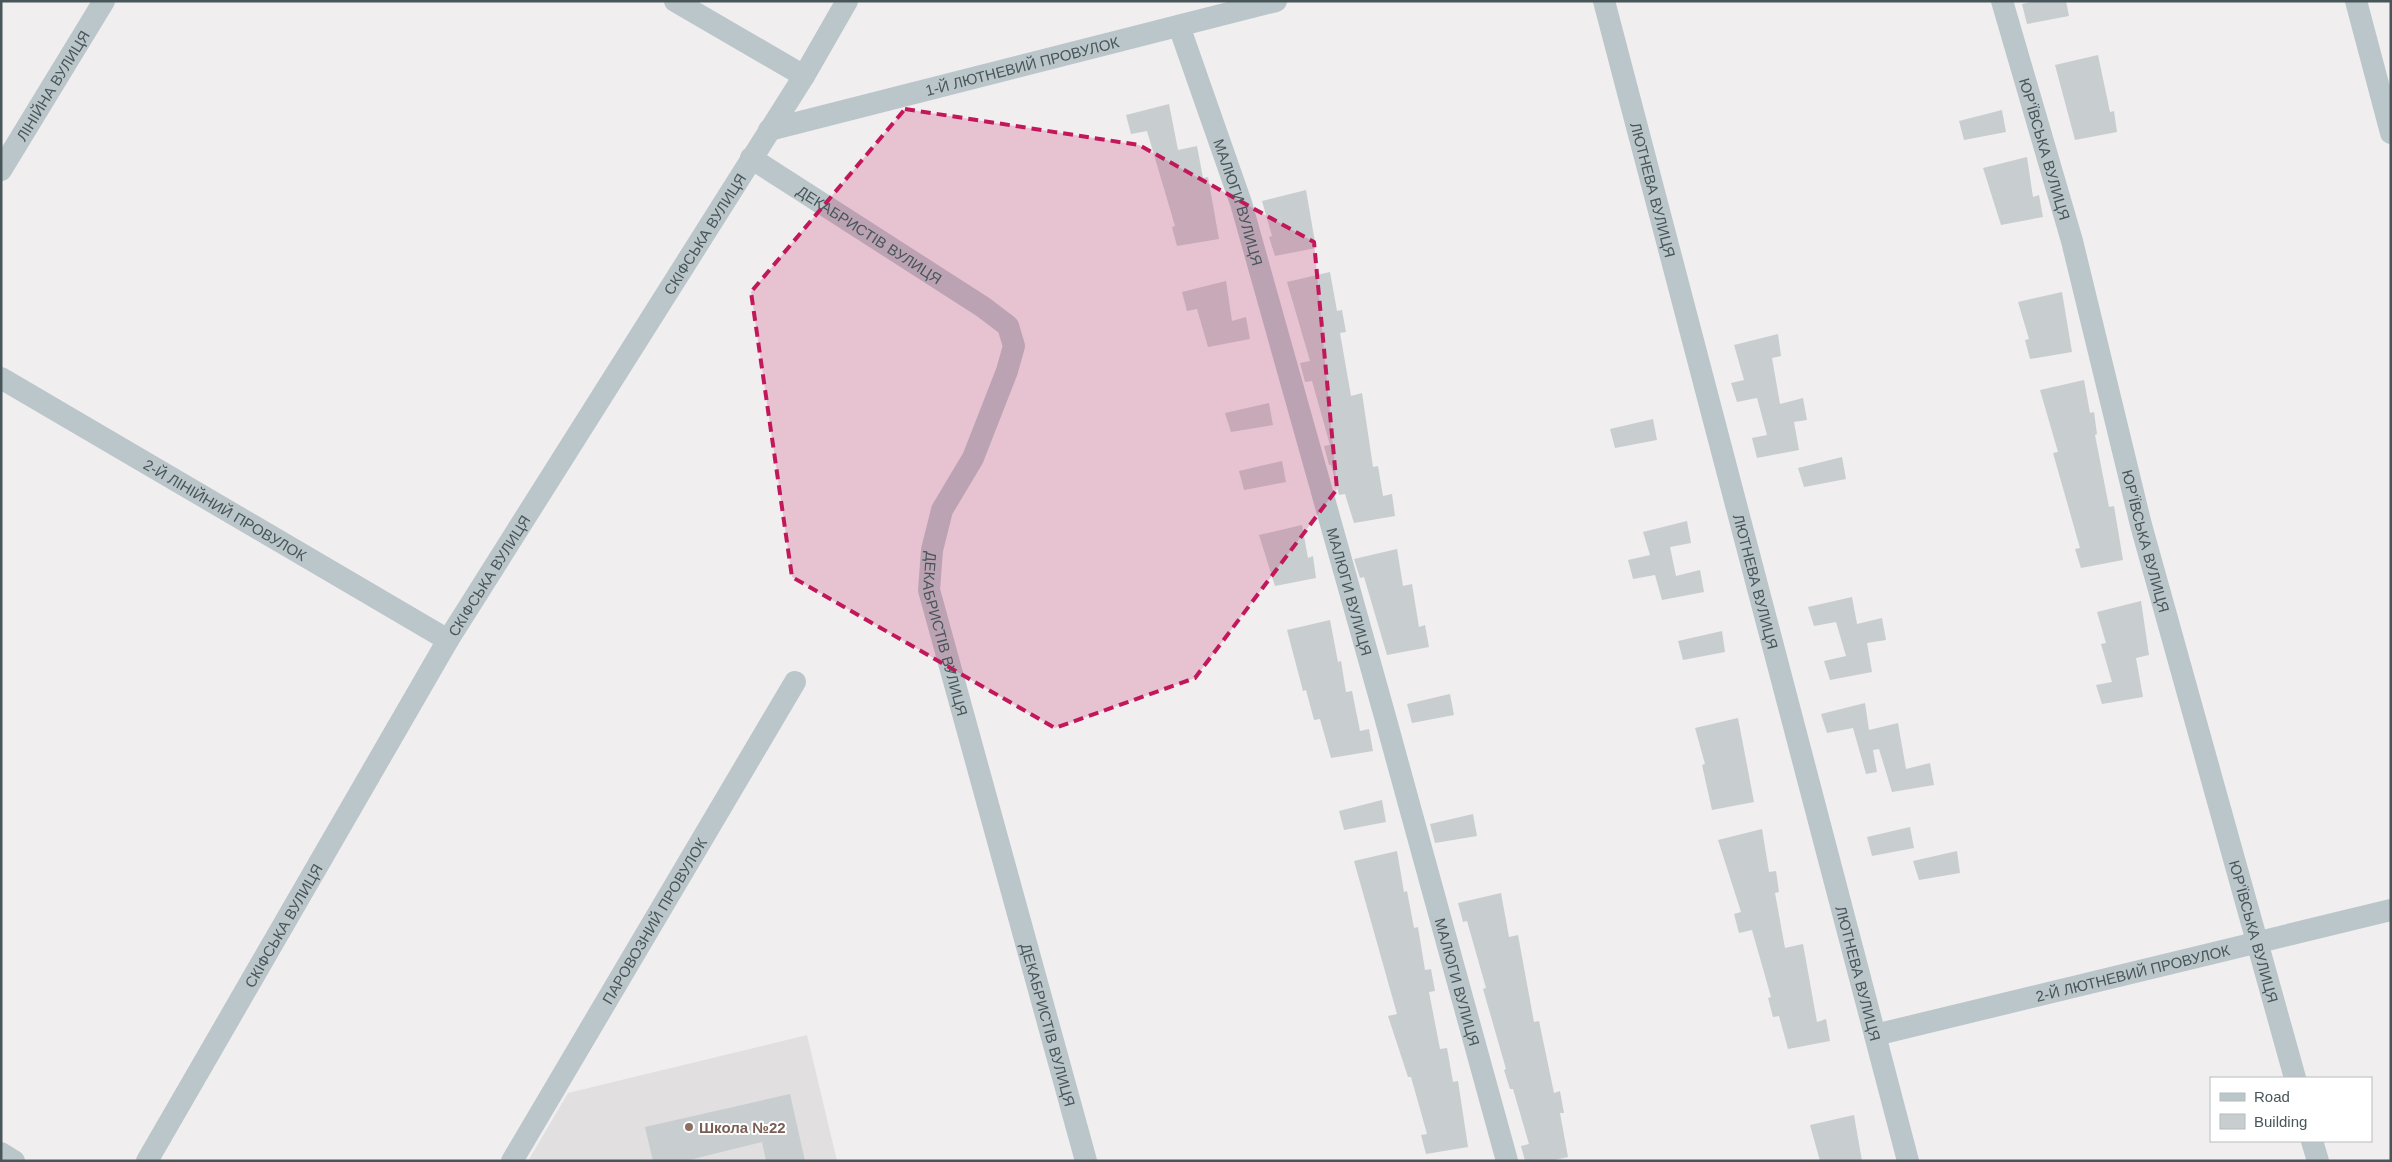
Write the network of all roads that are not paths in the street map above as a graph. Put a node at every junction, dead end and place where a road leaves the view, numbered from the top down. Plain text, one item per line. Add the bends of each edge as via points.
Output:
1 (104, 1) edge
2 (675, 1) edge
3 (847, 1) edge
4 (1276, 1) edge
5 (1604, 1) edge
6 (2002, 1) edge
7 (2356, 1) edge
8 (1179, 26) junction
9 (804, 76) junction
10 (769, 130) junction
11 (2391, 133) edge
12 (751, 158) junction
13 (1, 170) edge
14 (1, 378) edge
15 (448, 640) junction
16 (796, 682) dead end
17 (2391, 910) edge
18 (2258, 941) junction
19 (1875, 1035) junction
20 (2295, 1077) edge
21 (2312, 1142) edge
22 (1, 1153) edge
23 (14, 1161) edge
24 (147, 1161) edge
25 (512, 1161) edge
26 (1086, 1161) edge
27 (1507, 1161) edge
28 (1908, 1161) edge
29 (2318, 1161) edge

1 - 13 street, ЛІНІЙНА ВУЛИЦЯ
2 - 9 street
3 - 9 street, СКІФСЬКА ВУЛИЦЯ
4 - 8 street, 1-Й ЛЮТНЕВИЙ ПРОВУЛОК
5 - 19 street, ЛЮТНЕВА ВУЛИЦЯ
6 - 18 street, ЮР’ЇВСЬКА ВУЛИЦЯ via 2072,241 2141,525
7 - 11 street
8 - 10 street, 1-Й ЛЮТНЕВИЙ ПРОВУЛОК
8 - 27 street, МАЛЮГИ ВУЛИЦЯ via 1241,203
9 - 10 street, СКІФСЬКА ВУЛИЦЯ
10 - 12 street, СКІФСЬКА ВУЛИЦЯ
12 - 15 street, СКІФСЬКА ВУЛИЦЯ
12 - 26 street, ДЕКАБРИСТІВ ВУЛИЦЯ via 1008,326 1014,346 1007,371 972,458 942,510 932,550 929,590
14 - 15 street, 2-Й ЛІНІЙНИЙ ПРОВУЛОК
15 - 24 street, СКІФСЬКА ВУЛИЦЯ
16 - 25 street, ПАРОВОЗНИЙ ПРОВУЛОК
17 - 18 street, 2-Й ЛЮТНЕВИЙ ПРОВУЛОК
18 - 19 street, 2-Й ЛЮТНЕВИЙ ПРОВУЛОК
18 - 20 street, ЮР’ЇВСЬКА ВУЛИЦЯ
19 - 28 street, ЛЮТНЕВА ВУЛИЦЯ
21 - 29 street
22 - 23 street

